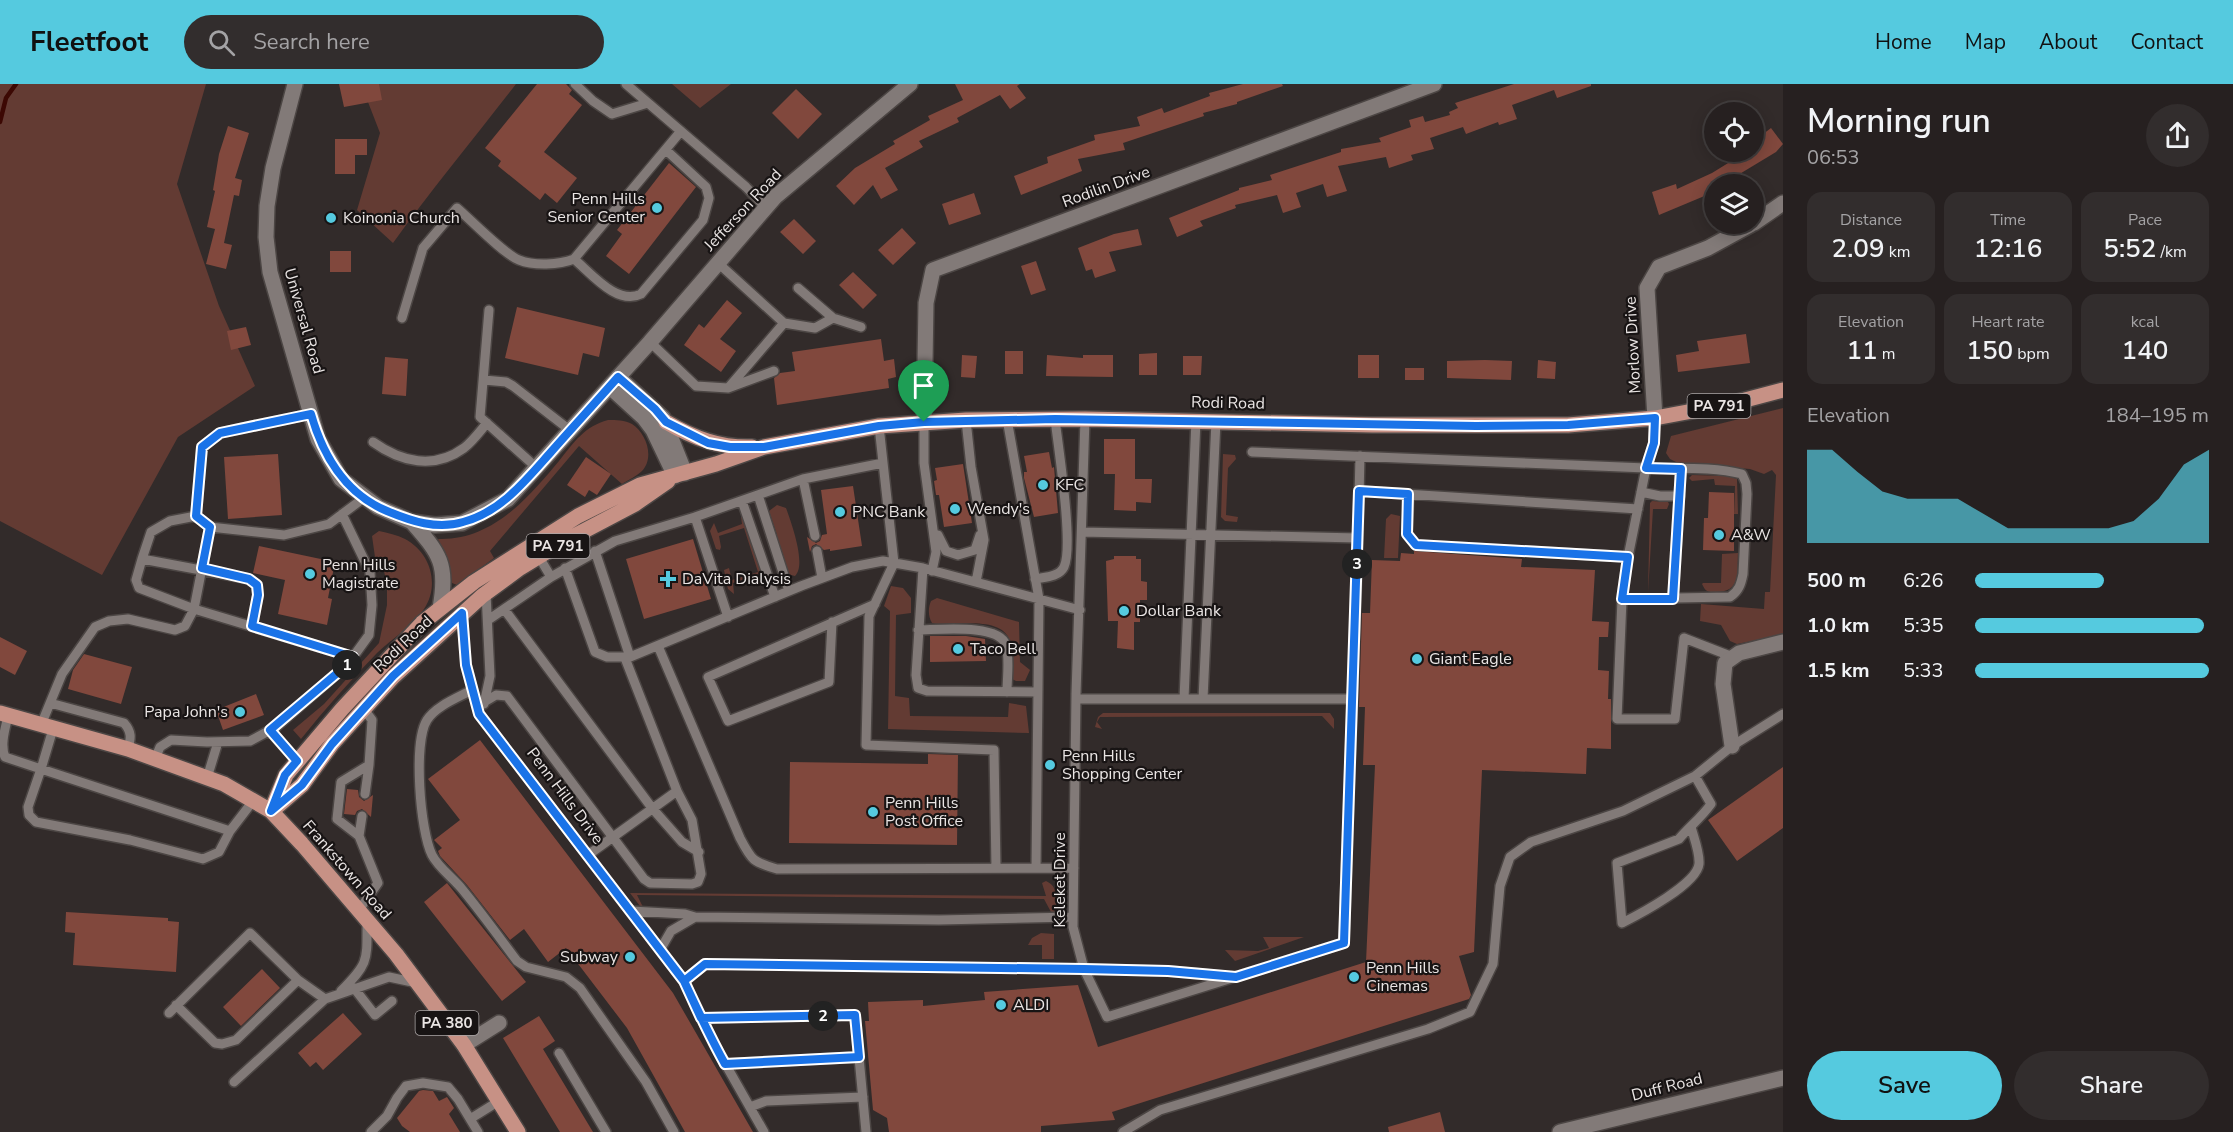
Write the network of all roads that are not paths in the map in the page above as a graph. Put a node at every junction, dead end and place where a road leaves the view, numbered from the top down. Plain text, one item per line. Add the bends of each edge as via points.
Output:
1 (295, 84) edge
2 (575, 84) edge
3 (626, 84) edge
4 (910, 84) edge
5 (1434, 84) edge
6 (648, 103) junction
7 (681, 131) junction
8 (666, 150) junction
9 (1783, 203) edge
10 (766, 208) junction
11 (1764, 216) edge
12 (1733, 234) edge
13 (574, 259) junction
14 (718, 263) junction
15 (798, 288) dead end
16 (489, 310) dead end
17 (402, 318) dead end
18 (833, 318) junction
19 (784, 323) junction
20 (861, 327) dead end
21 (650, 342) junction
22 (774, 371) dead end
23 (484, 380) junction
24 (614, 382) junction
25 (728, 388) junction
26 (1783, 390) edge
27 (311, 414) junction
28 (1655, 418) junction
29 (1006, 419) junction
30 (1055, 419) junction
31 (1085, 419) junction
32 (966, 420) junction
33 (1196, 420) junction
34 (1216, 421) junction
35 (666, 422) junction
36 (924, 422) junction
37 (487, 423) junction
38 (879, 426) junction
39 (570, 431) junction
40 (373, 442) dead end
41 (764, 447) junction
42 (1252, 452) dead end
43 (1360, 456) junction
44 (883, 463) junction
45 (537, 468) junction
46 (1646, 468) junction
47 (1681, 469) junction
48 (680, 474) junction
49 (803, 479) junction
50 (1359, 491) junction
51 (1641, 492) junction
52 (1408, 494) junction
53 (758, 495) junction
54 (1680, 496) junction
55 (364, 497) junction
56 (742, 501) junction
57 (1638, 509) junction
58 (342, 514) junction
59 (196, 516) junction
60 (932, 516) junction
61 (695, 517) junction
62 (412, 522) junction
63 (210, 527) junction
64 (981, 530) junction
65 (1082, 532) junction
66 (1192, 534) junction
67 (1210, 534) junction
68 (815, 536) dead end
69 (1358, 538) junction
70 (595, 551) junction
71 (817, 551) dead end
72 (539, 557) junction
73 (1628, 557) junction
74 (142, 559) junction
75 (894, 563) junction
76 (202, 568) junction
77 (565, 568) junction
78 (927, 570) junction
79 (551, 577) junction
80 (822, 578) junction
81 (1035, 579) junction
82 (976, 582) junction
83 (789, 591) junction
84 (486, 593) junction
85 (775, 597) junction
86 (1039, 599) junction
87 (1622, 599) junction
88 (1673, 599) junction
89 (875, 604) junction
90 (440, 608) junction
91 (194, 609) junction
92 (504, 609) junction
93 (1080, 610) junction
94 (462, 613) junction
95 (728, 617) junction
96 (488, 620) junction
97 (832, 622) junction
98 (252, 626) junction
99 (918, 630) junction
100 (1783, 642) edge
101 (658, 646) junction
102 (353, 657) junction
103 (1733, 657) junction
104 (627, 658) junction
105 (472, 690) junction
106 (1007, 692) junction
107 (1038, 692) junction
108 (1076, 699) junction
109 (1184, 699) junction
110 (1203, 699) junction
111 (1352, 699) junction
112 (486, 701) junction
113 (50, 703) junction
114 (363, 708) junction
115 (4, 714) edge
116 (479, 714) junction
117 (1783, 714) edge
118 (47, 727) junction
119 (270, 730) junction
120 (218, 742) junction
121 (1732, 746) junction
122 (128, 749) junction
123 (155, 759) junction
124 (297, 761) junction
125 (369, 765) junction
126 (41, 769) junction
127 (1695, 776) junction
128 (207, 778) junction
129 (677, 791) junction
130 (365, 794) dead end
131 (253, 801) junction
132 (652, 808) junction
133 (271, 811) junction
134 (362, 816) dead end
135 (1691, 827) junction
136 (230, 831) junction
137 (360, 836) junction
138 (613, 837) junction
139 (699, 852) junction
140 (588, 855) junction
141 (996, 868) junction
142 (1036, 868) junction
143 (1074, 868) junction
144 (631, 911) junction
145 (363, 914) junction
146 (695, 917) junction
147 (1073, 917) junction
148 (660, 950) junction
149 (1084, 969) junction
150 (1236, 977) junction
151 (298, 980) junction
152 (684, 981) junction
153 (417, 983) junction
154 (354, 988) junction
155 (339, 993) junction
156 (325, 999) junction
157 (392, 1001) dead end
158 (176, 1005) junction
159 (169, 1013) dead end
160 (701, 1018) junction
161 (499, 1023) dead end
162 (464, 1046) junction
163 (559, 1053) dead end
164 (859, 1057) junction
165 (725, 1064) junction
166 (1782, 1081) edge
167 (234, 1082) dead end
168 (863, 1097) junction
169 (499, 1101) junction
170 (750, 1107) junction
171 (470, 1119) junction
172 (371, 1132) edge
173 (478, 1132) edge
174 (518, 1132) edge
175 (606, 1132) edge
176 (675, 1132) edge
177 (764, 1132) edge
178 (866, 1132) edge
179 (1123, 1132) edge
180 (1560, 1132) edge

1 - 27 street, Universal Road via 273,168 266,237 270,272
2 - 6 lane via 612,114
3 - 6 lane
4 - 10 street, Jefferson Road
5 - 36 street, Rodilin Drive via 933,270 926,303
6 - 7 lane
7 - 8 lane
7 - 10 lane
8 - 13 lane
8 - 13 lane via 706,187 708,207 703,220 641,294 615,294
9 - 11 street, Morlow Drive
10 - 14 street, Jefferson Road
12 - 28 street, Morlow Drive via 1659,267 1647,288
13 - 17 lane via 539,263 516,260 458,208 423,248
14 - 19 lane
14 - 21 street, Jefferson Road
15 - 18 lane
16 - 23 lane
18 - 19 lane via 815,328
18 - 20 lane
19 - 25 lane
21 - 24 street, Jefferson Road
21 - 25 lane via 696,386
22 - 25 lane
23 - 37 lane via 480,417
23 - 39 lane via 513,386
24 - 35 street via 655,409
24 - 39 street, Jefferson Road
24 - 48 street via 644,418
26 - 28 main road, Rodi Road / PA 791
27 - 55 street, Universal Road via 318,439 341,478
27 - 59 lane via 220,433 202,447
28 - 34 main road, Rodi Road / PA 791 via 1499,426
28 - 46 lane via 1654,443
29 - 30 main road, Rodi Road / PA 791
29 - 32 main road, Rodi Road / PA 791
29 - 81 lane
30 - 31 main road, Rodi Road / PA 791
30 - 81 lane via 1066,559 1058,574
31 - 33 main road, Rodi Road / PA 791
31 - 65 lane, Keleket Drive
32 - 36 main road, Rodi Road / PA 791
32 - 64 lane
33 - 34 main road, Rodi Road / PA 791
33 - 66 lane
34 - 67 lane
35 - 41 main road via 719,446
35 - 48 street
36 - 38 main road, Rodi Road / PA 791
36 - 60 lane via 924,463
37 - 40 lane via 465,447 426,461 407,460
37 - 45 lane
38 - 41 main road, Rodi Road / PA 791
38 - 44 lane
39 - 45 street, Universal Road
41 - 48 main road, Rodi Road / PA 791
42 - 43 lane
43 - 46 lane
43 - 50 lane
44 - 49 lane
44 - 75 lane
45 - 62 street, Universal Road via 501,504 462,523
46 - 47 lane
46 - 51 lane
47 - 54 lane
47 - 88 lane via 1742,474 1746,483 1745,539 1736,593 1730,597
48 - 72 main road, Rodi Road / PA 791 via 635,504
48 - 90 main road, Rodi Road / PA 791 via 640,485 578,516
49 - 53 lane
49 - 68 lane
50 - 52 lane
50 - 69 lane
51 - 54 lane
51 - 57 lane
52 - 57 lane
52 - 73 lane via 1407,534 1416,545
53 - 56 lane
53 - 83 lane
54 - 88 lane
55 - 58 lane
55 - 62 street, Universal Road
56 - 61 lane
56 - 85 lane
57 - 73 lane
58 - 63 lane via 328,524 285,535
58 - 102 lane via 370,572 369,635
59 - 63 lane
59 - 74 lane via 170,521 150,532
60 - 64 lane via 941,545 952,554 964,555 975,550
60 - 78 lane via 936,552
61 - 70 lane via 615,541
61 - 95 lane
62 - 90 street, Universal Road via 439,557 444,574
63 - 76 lane
64 - 82 lane via 983,548
65 - 66 lane
65 - 93 lane, Keleket Drive
66 - 67 lane
66 - 109 lane
67 - 69 lane
67 - 110 lane
69 - 111 lane
70 - 77 lane
70 - 104 lane
71 - 80 lane
72 - 79 lane
72 - 84 main road, Rodi Road / PA 791
73 - 87 lane
74 - 76 lane
74 - 91 lane via 136,580 139,588
75 - 78 lane
75 - 80 lane via 883,561 852,567
75 - 89 lane
76 - 91 lane
76 - 98 lane via 249,579 257,585
77 - 79 lane
77 - 104 lane via 595,652
78 - 82 lane
78 - 99 lane
79 - 92 lane
80 - 83 lane
81 - 86 lane
82 - 86 lane
83 - 85 lane
84 - 94 main road, Rodi Road / PA 791
84 - 96 lane
85 - 95 lane
86 - 93 lane
86 - 107 lane
87 - 88 lane
87 - 103 lane via 1617,719 1675,719 1684,638
89 - 97 lane
89 - 141 lane via 869,616 866,745 994,750
90 - 124 main road, Rodi Road / PA 791 via 422,622
91 - 98 lane
91 - 113 lane via 185,626 175,630 128,619 95,627 62,674
92 - 96 lane
92 - 132 lane
93 - 108 lane, Keleket Drive
94 - 105 lane, Penn Hills Drive
94 - 114 main road, Rodi Road / PA 791
95 - 101 lane
96 - 112 lane via 490,676
97 - 97 lane via 708,677 728,721 829,682
98 - 102 lane
99 - 106 lane via 976,630 1001,637 1007,653
99 - 106 lane via 918,688
100 - 103 street
101 - 104 lane
101 - 141 lane via 740,838 757,864 777,868
102 - 119 lane
103 - 121 street via 1725,663 1723,684
104 - 129 lane
105 - 116 lane, Penn Hills Drive
105 - 176 lane via 433,712 425,723 421,740 419,794 433,857 518,961 526,967 566,977 580,988 646,1082
106 - 107 lane
107 - 142 lane
108 - 109 lane
108 - 143 lane, Keleket Drive
109 - 110 lane
110 - 111 lane
111 - 150 lane via 1344,943
112 - 116 lane
112 - 138 lane via 496,695 507,696
113 - 118 lane
113 - 122 lane via 124,723 130,729
114 - 125 lane via 372,720
114 - 133 main road, Rodi Road / PA 791 via 302,785
115 - 118 main road, Frankstown Road / PA 380
115 - 126 lane via 0,746 4,757
116 - 140 lane, Penn Hills Drive
117 - 121 lane
118 - 122 main road, Frankstown Road / PA 380
118 - 126 lane
119 - 120 lane via 250,741
119 - 124 lane
120 - 123 lane via 171,740 160,747
120 - 128 lane
121 - 127 lane
122 - 123 main road, Frankstown Road / PA 380
123 - 128 main road, Frankstown Road / PA 380
124 - 133 main road, Rodi Road / PA 791 via 285,775
125 - 130 lane
125 - 137 lane via 341,782 337,819
126 - 136 lane
126 - 136 lane via 28,807 36,822 120,837 203,859 219,852
127 - 135 lane via 1711,804
127 - 179 lane via 1623,811 1531,842 1510,857 1500,886 1493,964 1470,1012 1428,1029 1160,1110
128 - 131 main road, Frankstown Road / PA 380
129 - 132 lane
129 - 139 lane via 692,820
131 - 133 main road, Frankstown Road / PA 380
131 - 136 lane
132 - 138 lane
132 - 139 lane via 682,842
133 - 145 main road, Frankstown Road / PA 380
134 - 137 lane
135 - 135 lane via 1679,839 1617,863 1622,922 1653,908 1697,873 1699,862
137 - 145 lane via 378,883
138 - 139 lane via 650,884 698,882
138 - 140 lane
140 - 144 lane, Penn Hills Drive
141 - 142 lane
142 - 143 lane
143 - 147 lane, Keleket Drive
144 - 146 lane
144 - 148 lane, Penn Hills Drive
145 - 153 main road, Frankstown Road / PA 380
145 - 155 lane via 365,965
146 - 147 lane
146 - 148 lane via 671,931
147 - 149 lane, Keleket Drive
148 - 152 lane, Penn Hills Drive
149 - 150 lane
149 - 150 lane, Keleket Drive via 1107,1017
149 - 152 lane via 705,964
151 - 156 lane
151 - 158 lane via 229,1044 215,1042
151 - 158 lane via 250,933
152 - 160 lane, Penn Hills Drive
153 - 154 lane via 389,977
153 - 162 main road, Frankstown Road / PA 380
154 - 155 lane
154 - 157 lane via 375,1015
155 - 156 lane
156 - 167 lane
158 - 159 lane
160 - 164 lane via 855,1015
160 - 165 lane, Penn Hills Drive
161 - 162 street
162 - 169 main road, Frankstown Road / PA 380
163 - 175 lane
164 - 165 lane
164 - 168 lane
165 - 170 lane, Penn Hills Drive
166 - 180 street, Duff Road
168 - 170 lane via 766,1101
168 - 178 lane
169 - 171 lane
169 - 174 main road, Frankstown Road / PA 380
170 - 177 lane, Penn Hills Drive
171 - 172 lane via 448,1087 415,1083 406,1086 387,1116
171 - 173 lane

